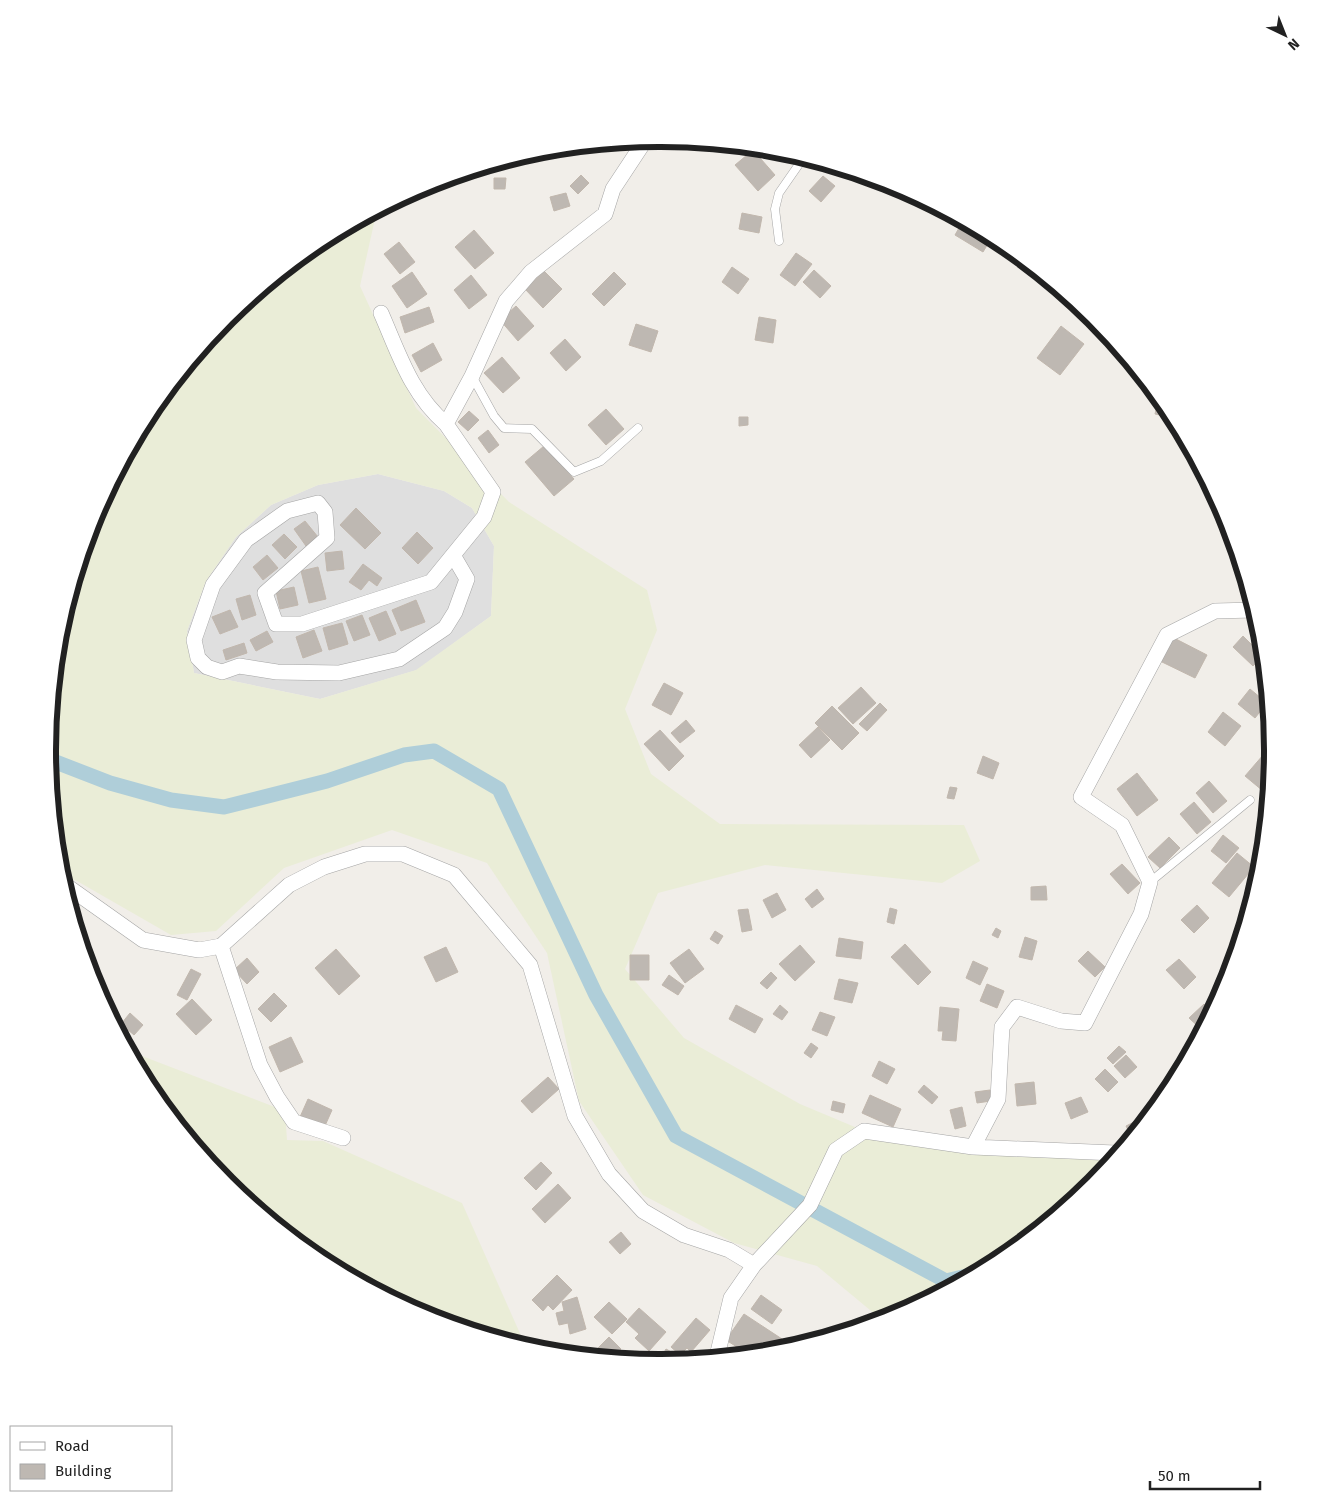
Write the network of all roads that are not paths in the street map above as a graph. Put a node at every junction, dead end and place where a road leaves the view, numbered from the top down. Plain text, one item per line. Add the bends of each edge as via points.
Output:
1 (641, 147) edge
2 (800, 163) edge
3 (779, 242) dead end
4 (381, 313) dead end
5 (472, 376) junction
6 (446, 424) junction
7 (638, 428) dead end
8 (453, 555) junction
9 (1247, 610) edge
10 (1250, 800) dead end
11 (1150, 882) junction
12 (73, 891) edge
13 (221, 946) junction
14 (343, 1138) dead end
15 (973, 1147) junction
16 (1110, 1153) edge
17 (754, 1265) junction
18 (718, 1351) edge

1 - 5 street via 614,189 605,214 531,272 506,301
2 - 3 lane via 779,194 775,209
4 - 6 street via 412,383 431,411
5 - 6 street
5 - 7 lane via 504,428 532,428 574,472 600,461
6 - 8 street via 493,492 484,517
8 - 8 street via 431,582 302,624 276,624 265,593 327,538 325,512 318,503 287,511 246,540 213,585 194,640 198,658 207,668 222,672 239,666 277,672 339,673 399,659 445,628 455,612 467,579
9 - 11 street via 1215,611 1167,635 1081,797 1122,825
10 - 11 lane
11 - 15 street via 1140,914 1085,1023 1061,1021 1017,1007 1002,1027 998,1099
12 - 13 street via 143,940 199,950
13 - 14 street via 260,1065 281,1103 294,1122
13 - 17 street via 289,885 324,867 365,854 403,854 454,875 530,965 574,1116 609,1174 643,1211 684,1235 730,1250
15 - 16 street
15 - 17 street via 864,1131 836,1150 810,1205
17 - 18 street via 731,1298

